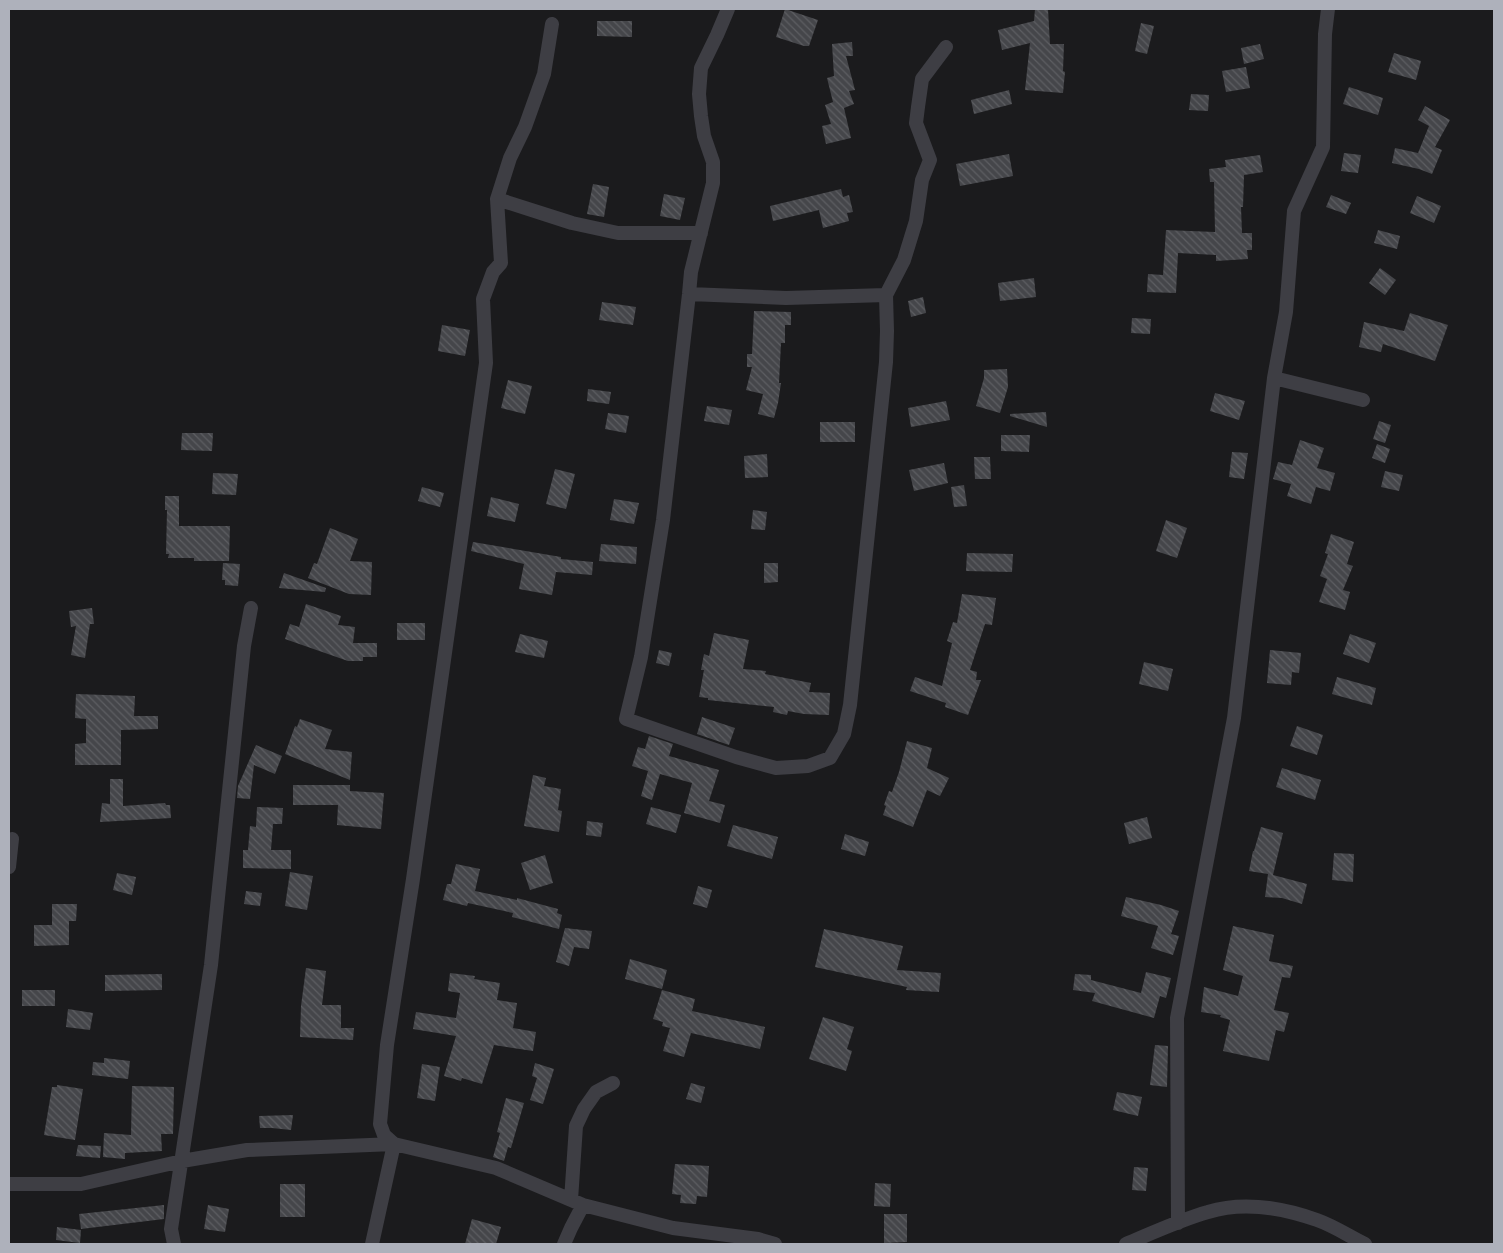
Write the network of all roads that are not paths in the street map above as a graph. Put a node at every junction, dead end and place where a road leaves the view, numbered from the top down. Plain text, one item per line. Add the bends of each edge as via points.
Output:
1 (728, 9) edge
2 (1328, 9) edge
3 (552, 24) dead end
4 (946, 47) dead end
5 (497, 199) junction
6 (701, 233) junction
7 (690, 294) junction
8 (886, 295) junction
9 (1274, 378) junction
10 (1363, 400) dead end
11 (251, 608) dead end
12 (12, 839) dead end
13 (9, 867) edge
14 (613, 1083) dead end
15 (394, 1144) junction
16 (182, 1162) junction
17 (9, 1184) edge
18 (577, 1202) junction
19 (1178, 1223) junction
20 (174, 1244) edge
21 (372, 1244) edge
22 (564, 1244) edge
23 (774, 1244) edge
24 (1126, 1244) edge
25 (1365, 1244) edge

1 - 6 street via 701,68 701,116 713,162 714,184
2 - 9 street via 1323,147 1294,211 1286,312
3 - 5 street via 544,74
4 - 8 street via 922,79 916,123 930,160 922,180 916,221 904,260
5 - 6 street via 572,223 618,233
5 - 15 street via 501,263 493,272 483,299 486,364 387,1045 380,1124 384,1135
6 - 7 street via 691,272
7 - 8 street via 786,298
7 - 8 street via 663,520 641,657 626,719 736,758 776,768 808,766 830,758 844,734 850,705 886,362
9 - 10 street
9 - 19 street via 1234,718 1176,1018
11 - 16 street via 244,646 211,965
12 - 13 street
14 - 18 street via 596,1092 576,1126
15 - 16 street via 247,1150
15 - 18 street via 496,1168
15 - 21 street
16 - 17 street via 81,1184
16 - 20 street via 171,1229
18 - 22 street
18 - 23 street via 673,1228
19 - 24 street
19 - 25 street via 1208,1212 1240,1206 1260,1207 1318,1220

